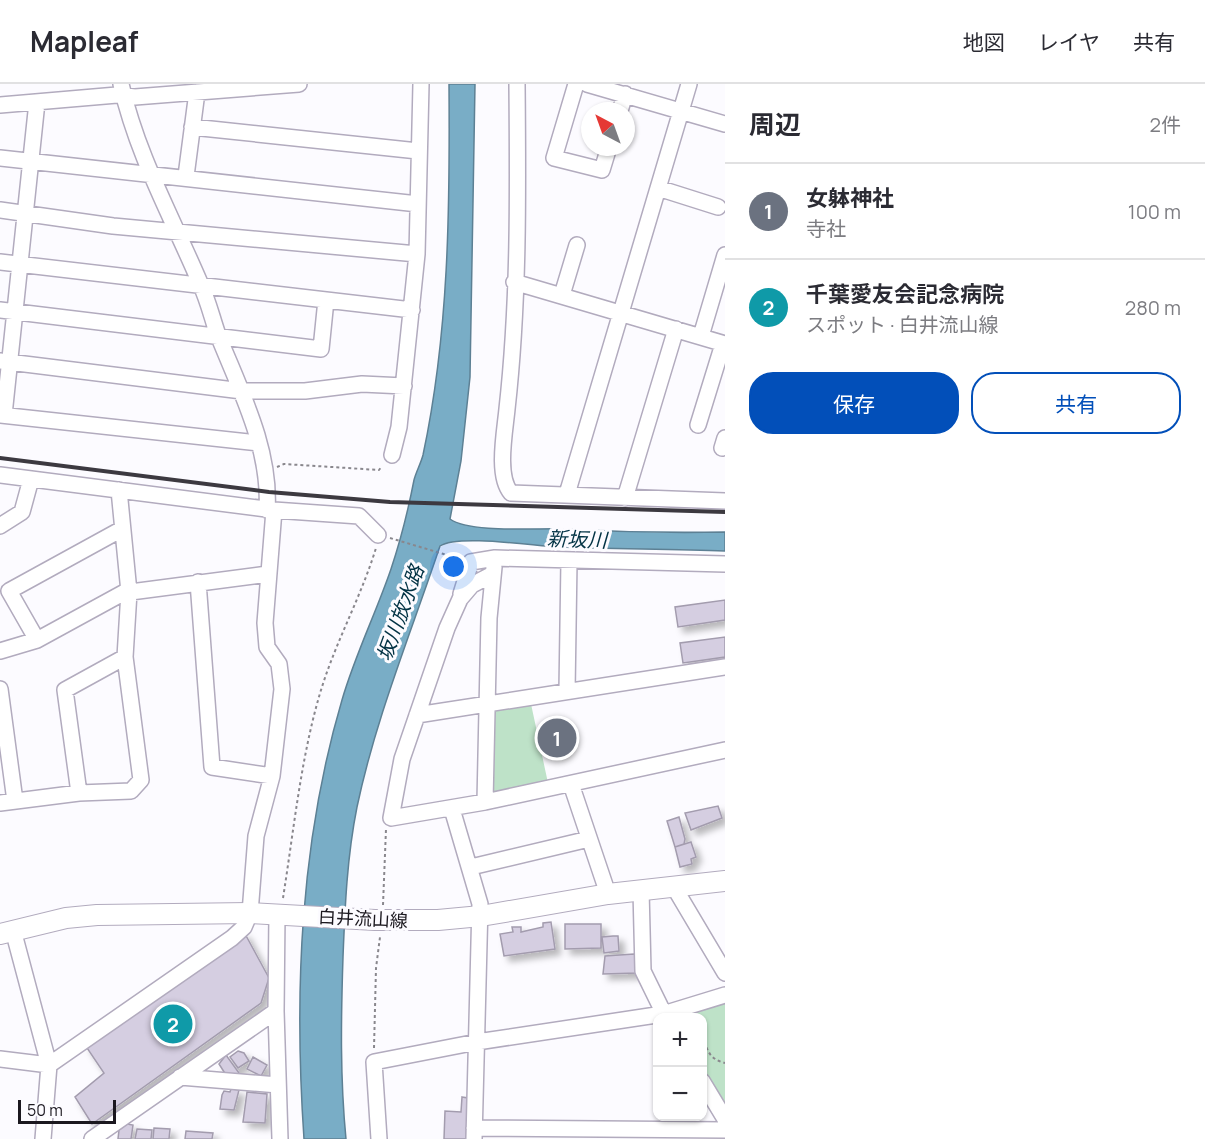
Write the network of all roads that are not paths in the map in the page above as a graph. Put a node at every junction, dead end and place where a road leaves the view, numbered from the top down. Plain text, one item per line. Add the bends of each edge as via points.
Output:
1 (299, 84) edge
2 (421, 84) edge
3 (517, 84) edge
4 (576, 84) edge
5 (690, 84) edge
6 (597, 85) edge
7 (256, 86) edge
8 (168, 89) edge
9 (204, 89) edge
10 (122, 90) edge
11 (625, 94) junction
12 (37, 102) junction
13 (623, 102) edge
14 (0, 105) edge
15 (681, 111) junction
16 (725, 124) edge
17 (192, 127) junction
18 (418, 151) junction
19 (606, 156) edge
20 (0, 158) edge
21 (32, 162) junction
22 (149, 172) junction
23 (186, 176) junction
24 (658, 188) junction
25 (418, 204) junction
26 (718, 207) dead end
27 (0, 210) edge
28 (24, 213) junction
29 (176, 231) junction
30 (577, 245) dead end
31 (417, 254) junction
32 (725, 255) edge
33 (0, 262) edge
34 (19, 264) junction
35 (514, 282) junction
36 (201, 285) junction
37 (562, 295) junction
38 (326, 300) junction
39 (412, 310) junction
40 (7, 311) edge
41 (621, 313) junction
42 (676, 329) junction
43 (219, 335) junction
44 (701, 336) junction
45 (724, 344) edge
46 (4, 362) edge
47 (404, 386) junction
48 (242, 391) junction
49 (2, 415) edge
50 (698, 425) dead end
51 (258, 444) junction
52 (392, 455) road end
53 (0, 475) edge
54 (31, 478) junction
55 (120, 490) junction
56 (567, 494) junction
57 (625, 498) junction
58 (725, 501) edge
59 (271, 510) junction
60 (0, 526) edge
61 (122, 529) junction
62 (378, 535) road end
63 (495, 558) junction
64 (568, 561) junction
65 (725, 564) edge
66 (268, 574) junction
67 (493, 574) junction
68 (198, 582) junction
69 (129, 592) junction
70 (460, 599) junction
71 (38, 640) junction
72 (0, 651) edge
73 (125, 657) junction
74 (725, 667) edge
75 (0, 689) edge
76 (567, 691) junction
77 (486, 703) junction
78 (417, 715) junction
79 (725, 750) edge
80 (272, 776) junction
81 (571, 784) junction
82 (79, 793) junction
83 (8, 802) edge
84 (485, 802) junction
85 (452, 808) junction
86 (589, 839) junction
87 (471, 867) junction
88 (725, 880) edge
89 (674, 887) junction
90 (641, 891) junction
91 (608, 894) junction
92 (281, 911) junction
93 (250, 913) junction
94 (481, 916) junction
95 (7, 932) edge
96 (725, 974) edge
97 (725, 995) edge
98 (276, 1011) junction
99 (664, 1013) edge
100 (674, 1013) edge
101 (653, 1018) edge
102 (477, 1042) junction
103 (0, 1059) edge
104 (49, 1065) junction
105 (180, 1077) junction
106 (278, 1085) junction
107 (707, 1089) edge
108 (725, 1119) edge
109 (725, 1130) edge
110 (474, 1133) edge
111 (43, 1139) edge
112 (92, 1139) edge
113 (280, 1139) edge
114 (380, 1139) edge

1 - 7 street
2 - 18 street
3 - 35 street
4 - 19 street via 554,158 602,170
5 - 15 street
6 - 11 street
7 - 9 street
8 - 9 street
8 - 10 street via 135,97
9 - 17 street
10 - 12 street
10 - 22 street
11 - 13 street
11 - 15 street
12 - 14 street
12 - 21 street
15 - 16 street
15 - 24 street
17 - 18 street
17 - 23 street
18 - 25 street
20 - 21 street
21 - 22 street
21 - 28 street
22 - 23 street
22 - 29 street
23 - 25 street
24 - 26 street
24 - 41 street
25 - 31 street
27 - 28 street
28 - 29 street
28 - 34 street
29 - 31 street
29 - 36 street
30 - 37 street
31 - 39 street
32 - 44 street
33 - 34 street
34 - 36 street
34 - 40 street
35 - 37 street
35 - 56 street via 504,485 511,493
36 - 38 street
36 - 43 street
37 - 41 street
38 - 39 street
38 - 43 street via 321,349
39 - 47 street
40 - 43 street
40 - 46 street
41 - 42 street
41 - 56 street
42 - 44 street
42 - 57 street
43 - 48 street
44 - 45 street
45 - 50 street
46 - 48 street
46 - 49 street
47 - 48 street via 362,384 305,391
47 - 52 street
48 - 51 street
49 - 51 street
51 - 59 street
53 - 54 street
54 - 55 street
54 - 60 street via 22,512
55 - 59 street
55 - 61 street
56 - 57 street
57 - 58 street
59 - 62 street via 359,516
59 - 66 street
61 - 69 street
61 - 71 street via 9,591
63 - 64 street
63 - 67 street
63 - 70 street via 471,562
64 - 65 street
64 - 76 street
66 - 68 street
66 - 80 street via 267,647 282,675
67 - 70 street via 472,585
67 - 77 street
68 - 69 street
68 - 80 street via 212,766
69 - 71 street
69 - 73 street
70 - 78 street
71 - 72 street
73 - 82 street via 65,690
73 - 82 street via 141,780 131,790
74 - 76 street
75 - 83 street
76 - 77 street
77 - 78 street
77 - 84 street
78 - 85 street via 402,759 391,818
79 - 81 street
80 - 93 street via 256,836
81 - 84 street
81 - 86 street
82 - 83 street
84 - 85 street
85 - 87 street
86 - 87 street
86 - 91 street
87 - 94 street
88 - 89 main road, 白井流山線
89 - 90 main road, 白井流山線
89 - 96 street
90 - 91 main road, 白井流山線
90 - 99 street via 643,971
91 - 94 main road, 白井流山線
92 - 93 main road, 白井流山線
92 - 94 main road, 白井流山線 via 378,920
92 - 98 street
93 - 95 main road, 白井流山線 via 97,915
93 - 104 street via 244,927 232,938
94 - 102 street
95 - 104 street
97 - 100 street
98 - 105 street
98 - 106 street
101 - 102 street
102 - 110 street
102 - 114 street via 374,1062
103 - 104 street
104 - 111 street
105 - 106 street
105 - 112 street
106 - 113 street
107 - 108 street
109 - 110 street

